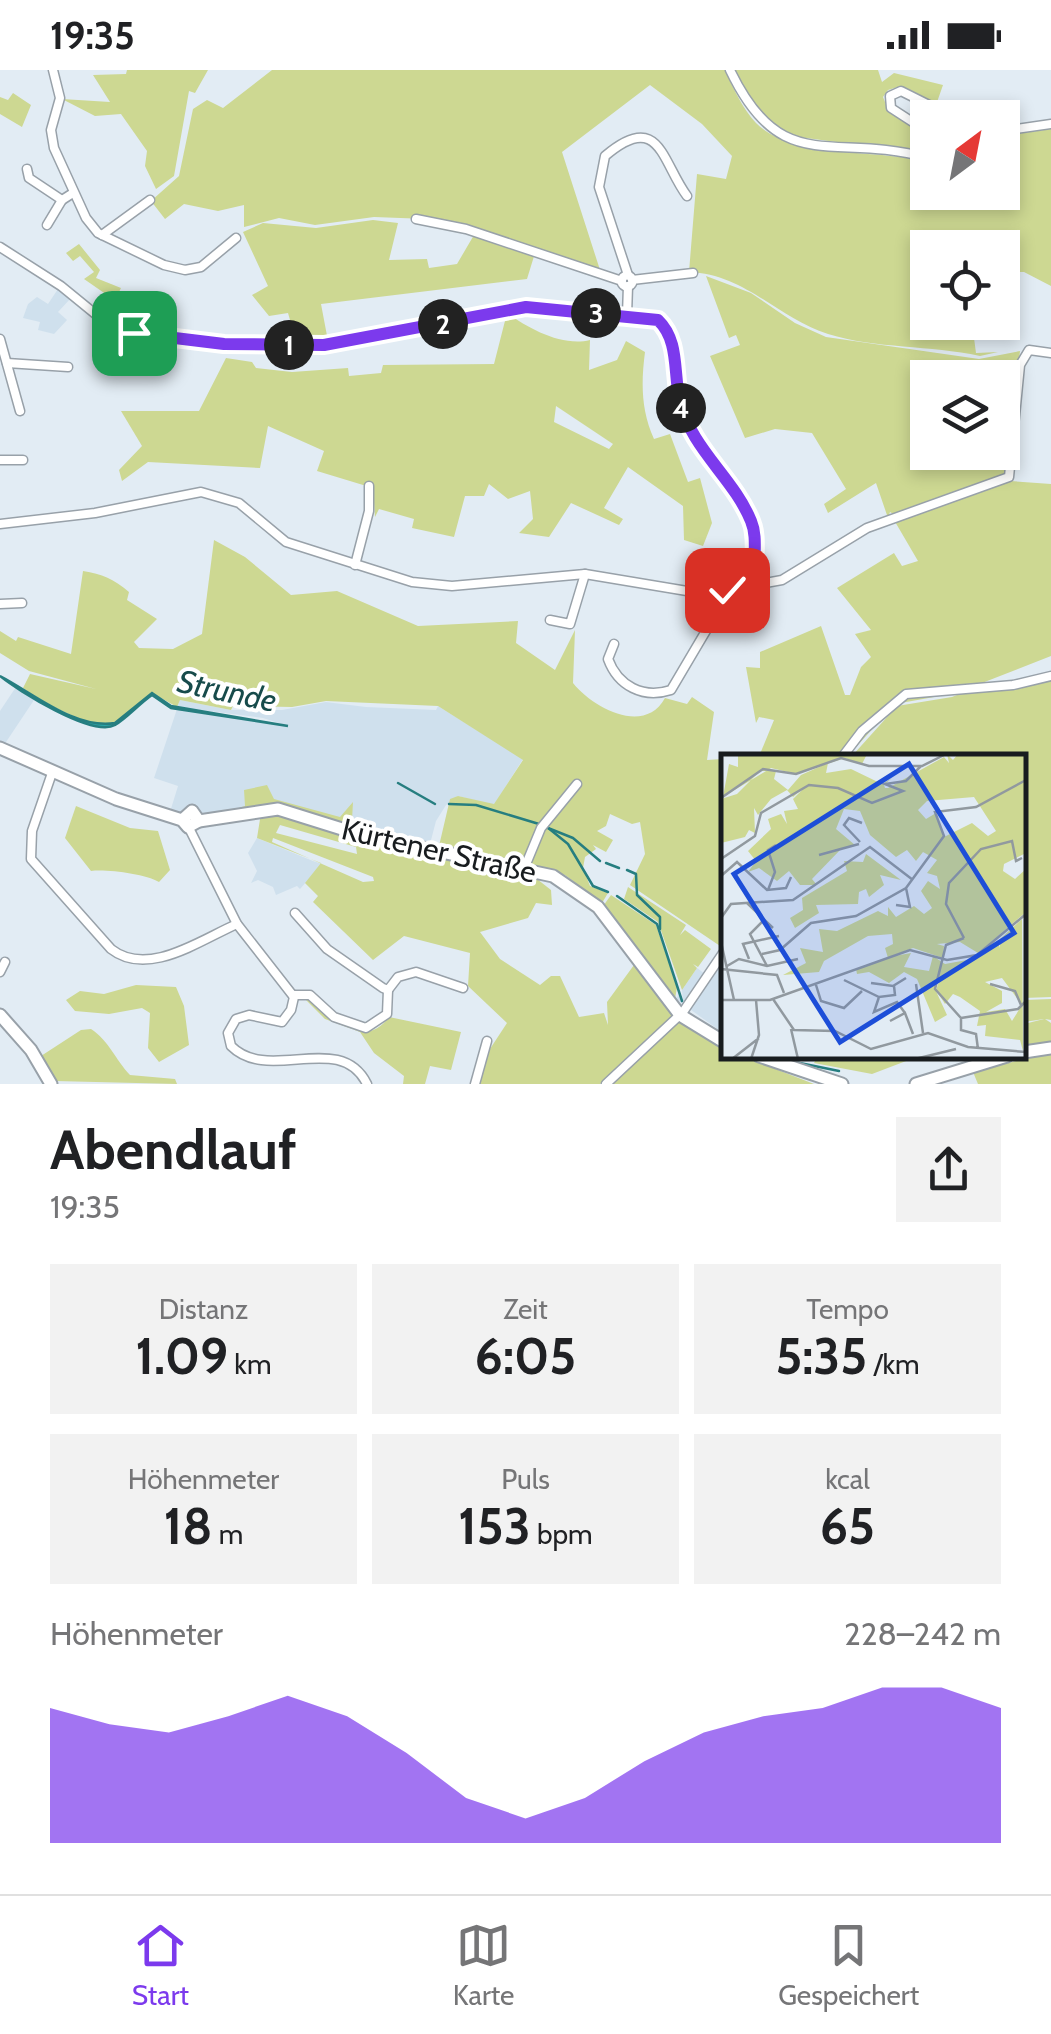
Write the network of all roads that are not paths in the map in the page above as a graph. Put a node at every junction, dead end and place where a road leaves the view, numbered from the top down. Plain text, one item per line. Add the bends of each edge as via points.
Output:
1 (53, 70) edge
2 (730, 70) edge
3 (919, 100) edge
4 (910, 120) edge
5 (1051, 124) edge
6 (1020, 129) edge
7 (910, 156) edge
8 (27, 169) dead end
9 (73, 193) junction
10 (687, 196) dead end
11 (62, 200) junction
12 (150, 200) dead end
13 (416, 219) dead end
14 (47, 224) dead end
15 (102, 234) junction
16 (236, 238) dead end
17 (0, 246) edge
18 (694, 272) dead end
19 (627, 281) junction
20 (627, 315) junction
21 (0, 338) edge
22 (1, 349) edge
23 (1051, 353) edge
24 (7, 363) junction
25 (68, 367) dead end
26 (20, 411) dead end
27 (0, 460) edge
28 (23, 460) dead end
29 (368, 486) dead end
30 (0, 524) edge
31 (355, 565) junction
32 (585, 574) junction
33 (757, 582) junction
34 (705, 594) junction
35 (0, 604) edge
36 (22, 604) dead end
37 (550, 620) dead end
38 (614, 644) dead end
39 (1051, 676) edge
40 (0, 748) edge
41 (845, 754) edge
42 (52, 772) junction
43 (577, 784) dead end
44 (190, 823) junction
45 (524, 869) junction
46 (294, 913) dead end
47 (237, 924) junction
48 (721, 957) edge
49 (5, 962) dead end
50 (0, 972) edge
51 (463, 988) dead end
52 (388, 990) junction
53 (293, 995) junction
54 (0, 1015) edge
55 (680, 1015) junction
56 (721, 1040) edge
57 (487, 1042) dead end
58 (1051, 1048) edge
59 (1026, 1052) edge
60 (997, 1059) edge
61 (785, 1061) edge
62 (48, 1080) edge
63 (34, 1084) edge
64 (367, 1084) edge
65 (476, 1084) edge
66 (606, 1084) edge
67 (842, 1084) edge
68 (916, 1084) edge

1 - 9 street via 60,98 51,130
2 - 7 street via 755,116 787,140
3 - 4 street via 901,91 888,102
5 - 6 street
8 - 11 street via 29,178
9 - 11 street
9 - 15 street
10 - 19 street via 658,145 634,138 605,156 599,187
11 - 14 street
12 - 15 street
13 - 19 street
15 - 16 street via 185,270 201,267
17 - 20 street via 110,326 184,341 324,345 526,307
18 - 19 street
19 - 20 street
20 - 33 street via 658,320 672,340 689,430 750,518
21 - 22 street
22 - 24 street
23 - 33 street via 1029,350 1020,365 1009,476 884,522 788,577
24 - 25 street
24 - 26 street
27 - 28 street
29 - 31 street via 369,512
30 - 31 street via 95,514 190,491 239,502 286,542
31 - 32 street via 452,586
32 - 34 street
32 - 37 street via 570,624
33 - 34 street
34 - 38 street via 710,624 671,690 644,694 625,684 608,659
35 - 36 street
39 - 41 street via 906,694
40 - 42 main road
42 - 44 main road
42 - 47 street via 32,831 31,859 111,949 148,961
43 - 45 street via 541,828
44 - 45 main road, Kürtener Straße via 278,809 358,834
44 - 47 street
45 - 55 main road, Kürtener Straße via 570,884 598,908
46 - 52 street via 327,949
47 - 53 street
48 - 55 street
49 - 50 street
51 - 52 street via 416,972 398,977
52 - 53 street via 387,1014 366,1028 334,1017 310,995
53 - 64 street via 284,1021 251,1015 234,1020 232,1048 272,1060 337,1058
54 - 62 main road
55 - 56 main road, Kürtener Straße
55 - 66 street
57 - 65 street
58 - 59 main road
60 - 68 main road
61 - 67 main road
62 - 63 street

